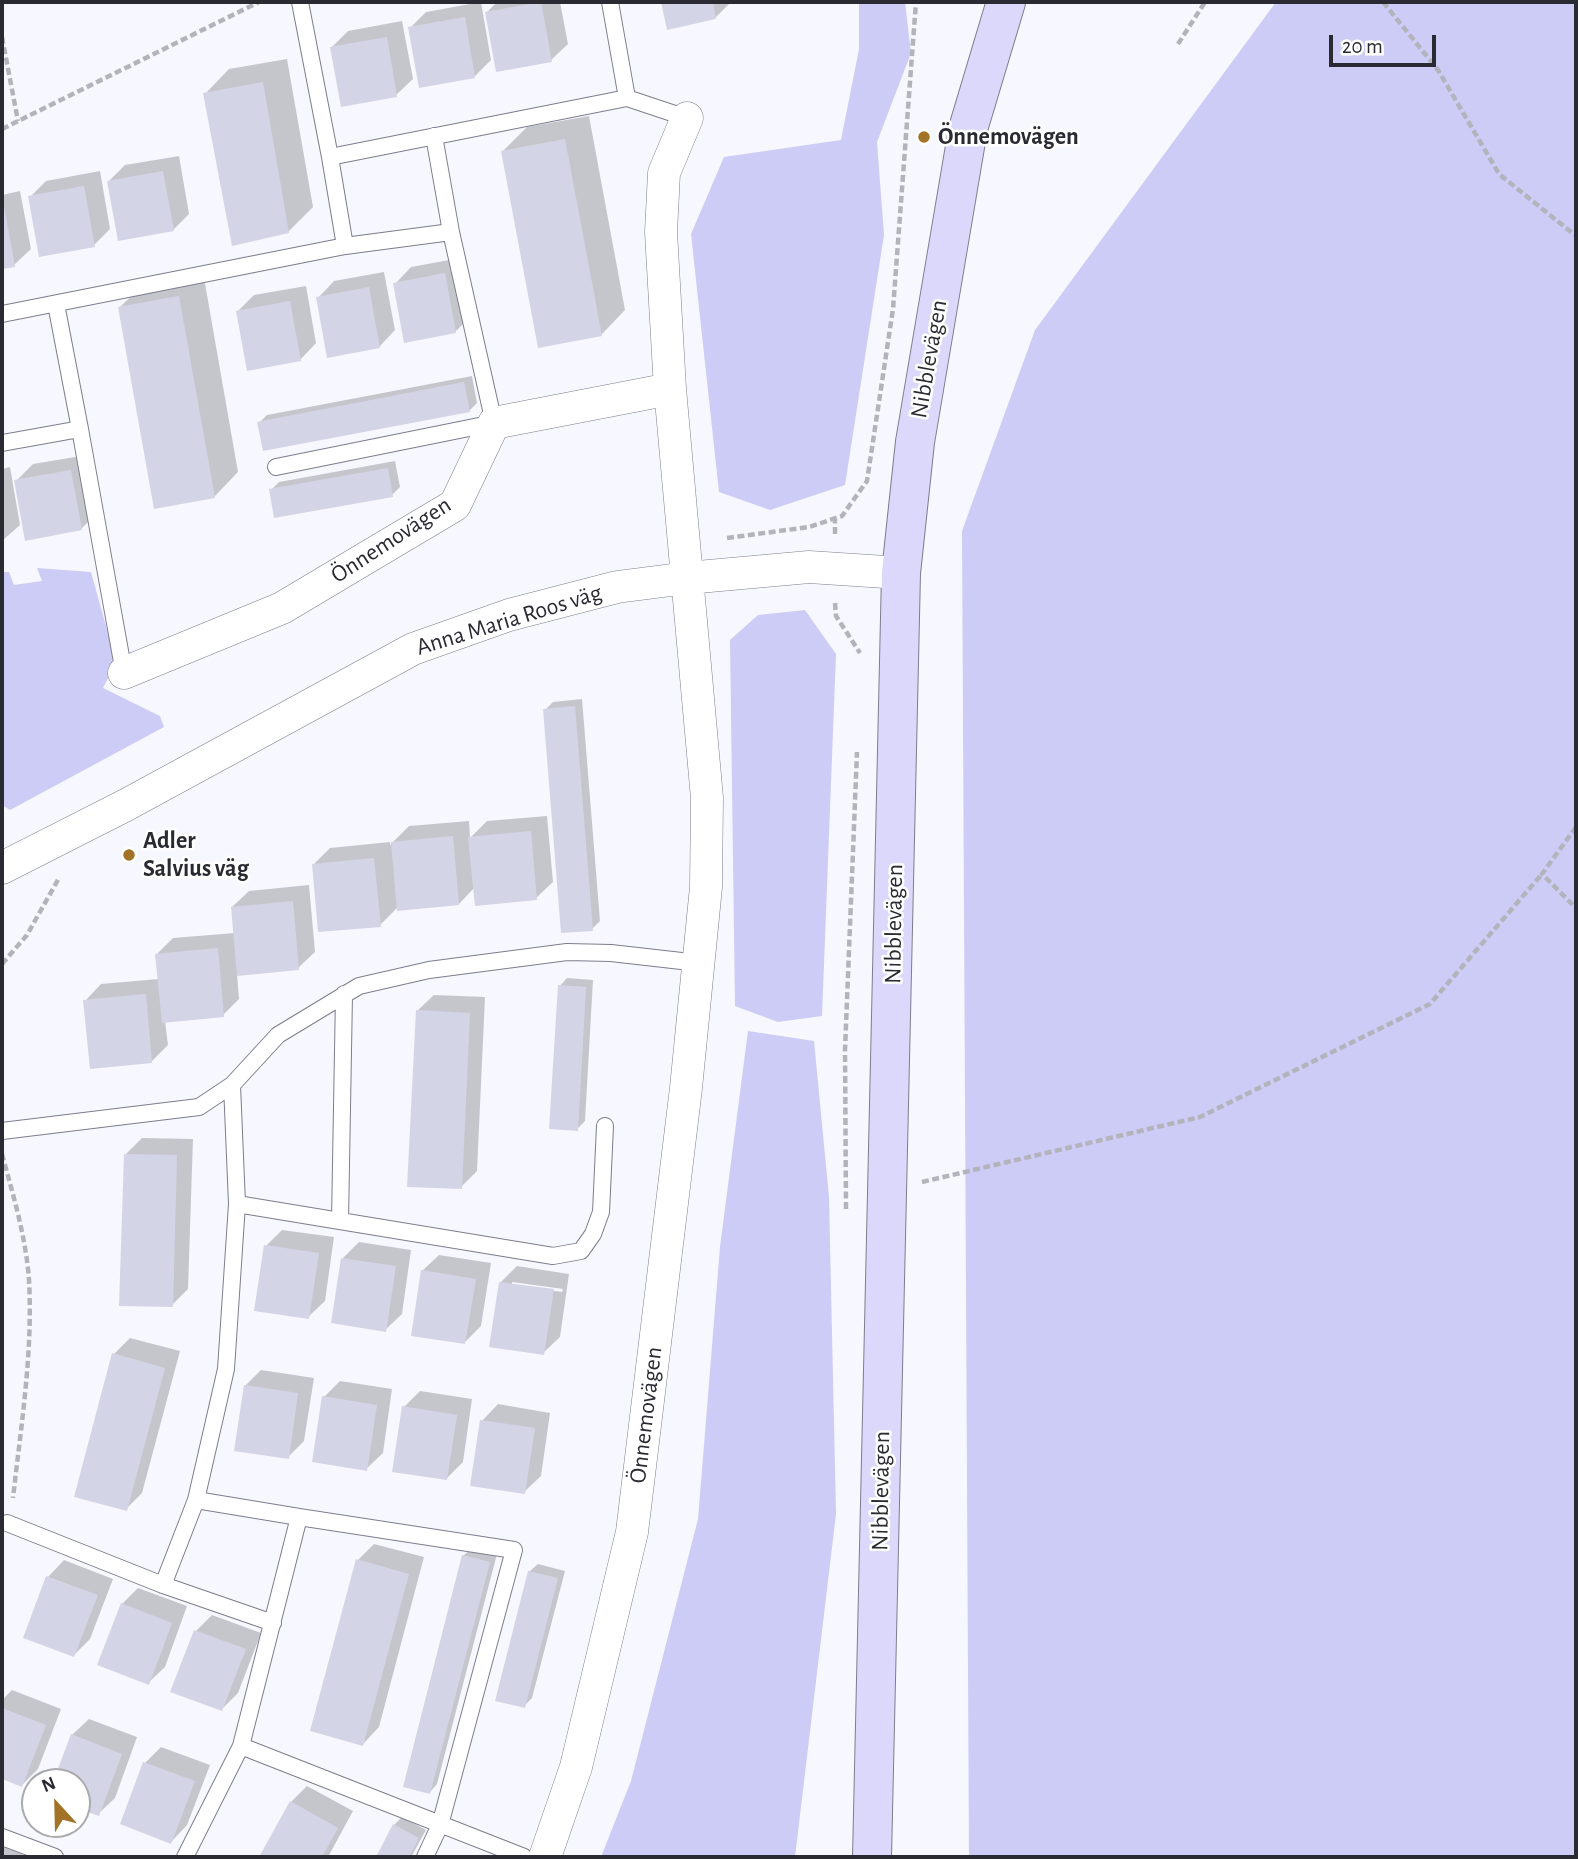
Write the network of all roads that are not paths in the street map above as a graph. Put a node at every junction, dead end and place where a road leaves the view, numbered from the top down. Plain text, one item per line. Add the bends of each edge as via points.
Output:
1 (300, 2) edge
2 (610, 2) edge
3 (1006, 2) edge
4 (627, 98) junction
5 (687, 118) joint
6 (434, 136) junction
7 (330, 157) junction
8 (451, 232) junction
9 (345, 246) junction
10 (56, 304) junction
11 (2, 314) edge
12 (670, 389) junction
13 (494, 423) junction
14 (80, 429) junction
15 (2, 443) edge
16 (276, 467) dead end
17 (686, 564) junction
18 (901, 573) junction
19 (124, 673) joint
20 (2, 868) edge
21 (699, 963) junction
22 (344, 994) junction
23 (232, 1085) junction
24 (605, 1126) dead end
25 (2, 1131) edge
26 (236, 1204) junction
27 (340, 1221) junction
28 (196, 1500) junction
29 (299, 1517) junction
30 (7, 1523) road end
31 (163, 1585) junction
32 (273, 1623) junction
33 (241, 1746) junction
34 (440, 1825) junction
35 (2, 1837) edge
36 (55, 1857) edge
37 (185, 1857) edge
38 (425, 1857) edge
39 (524, 1857) edge
40 (545, 1857) edge
41 (872, 1857) edge

1 - 7 lane
2 - 4 lane
3 - 18 street, Nibblevägen via 968,128 915,442
4 - 5 lane
4 - 6 lane
5 - 12 street, Önnemovägen via 664,173 661,232
6 - 7 lane
6 - 8 lane
7 - 9 lane
8 - 9 lane
8 - 13 lane
9 - 10 lane
10 - 11 lane
10 - 14 lane
12 - 13 street
12 - 17 street, Önnemovägen
13 - 16 lane
13 - 19 street, Önnemovägen via 454,505 282,608
14 - 15 lane
14 - 19 lane
17 - 18 street, Anna Maria Roos väg
17 - 20 street, Anna Maria Roos väg via 509,615 413,649
17 - 21 street, Önnemovägen via 707,798
18 - 41 street, Nibblevägen
21 - 22 lane via 568,951 429,970 359,986
21 - 40 street, Önnemovägen via 632,1532 576,1767
22 - 23 lane via 278,1035
22 - 27 lane
23 - 25 lane via 199,1107
23 - 26 lane
24 - 27 lane via 601,1212 581,1251 553,1256
26 - 27 lane
26 - 28 lane via 226,1369
28 - 29 lane
28 - 31 lane
29 - 32 lane
29 - 34 lane via 514,1550
30 - 31 lane
31 - 32 lane
32 - 33 lane
33 - 34 lane
33 - 37 lane
34 - 38 lane
34 - 39 lane
35 - 36 lane

